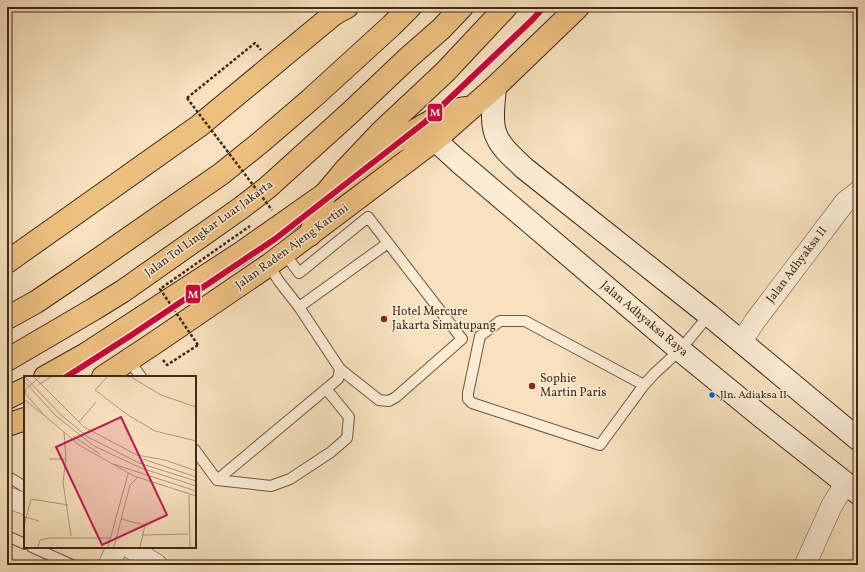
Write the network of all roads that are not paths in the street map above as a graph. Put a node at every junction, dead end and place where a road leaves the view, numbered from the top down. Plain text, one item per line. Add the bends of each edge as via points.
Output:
1 (410, 7) edge
2 (462, 7) edge
3 (506, 7) edge
4 (578, 7) edge
5 (339, 9) edge
6 (495, 87) junction
7 (474, 106) junction
8 (435, 140) junction
9 (858, 192) edge
10 (325, 194) junction
11 (310, 235) junction
12 (388, 243) junction
13 (7, 262) edge
14 (277, 265) junction
15 (299, 307) junction
16 (709, 315) junction
17 (7, 318) edge
18 (741, 342) junction
19 (680, 350) junction
20 (7, 360) edge
21 (135, 369) edge
22 (340, 369) junction
23 (47, 376) edge
24 (107, 376) edge
25 (644, 385) junction
26 (24, 389) edge
27 (327, 390) junction
28 (7, 398) edge
29 (24, 419) edge
30 (7, 425) edge
31 (858, 439) edge
32 (196, 451) edge
33 (7, 476) edge
34 (217, 480) junction
35 (24, 485) edge
36 (852, 488) edge
37 (7, 497) edge
38 (24, 504) edge
39 (7, 536) edge
40 (24, 544) edge
41 (34, 548) edge
42 (118, 548) edge
43 (131, 548) edge
44 (72, 565) edge
45 (109, 565) edge
46 (157, 565) edge
47 (805, 565) edge

1 - 17 highway via 311,99 221,174 48,294
2 - 20 highway, Jalan Tol Lingkar Luar Jakarta via 267,188 123,291
3 - 10 highway via 445,72 381,132
4 - 6 highway, Jalan Raden Ajeng Kartini
5 - 13 highway via 198,126
6 - 7 highway, Jalan Raden Ajeng Kartini
6 - 16 main road via 493,124 497,137 506,151
7 - 8 highway, Jalan Raden Ajeng Kartini
7 - 10 highway, Jalan Raden Ajeng Kartini via 449,111 393,143
8 - 11 highway, Jalan Raden Ajeng Kartini
8 - 19 main road, Jalan Adhyaksa Raya
9 - 18 street, Jalan Adhyaksa II via 845,202
10 - 11 highway
10 - 23 highway, Jalan Raden Ajeng Kartini via 241,253 86,354
11 - 14 highway, Jalan Raden Ajeng Kartini
12 - 14 lane via 368,217 299,273
12 - 15 lane
12 - 22 lane via 462,339 389,401 379,400
14 - 15 lane via 278,280
14 - 21 highway, Jalan Raden Ajeng Kartini
15 - 22 lane
16 - 18 main road
16 - 19 lane
18 - 31 main road
19 - 25 lane
19 - 36 main road, Jalan Adhyaksa Raya
21 - 24 highway, Jalan Raden Ajeng Kartini
22 - 27 lane via 338,379
25 - 25 lane via 600,445 472,403 468,399 480,336 500,320 525,321
26 - 28 highway
27 - 34 lane
27 - 34 lane via 349,417 347,438 331,452 290,479 271,486
29 - 30 highway
32 - 34 lane
33 - 35 lane
36 - 47 street via 832,505
37 - 38 street
39 - 40 lane
41 - 44 lane
42 - 45 street
43 - 46 street

